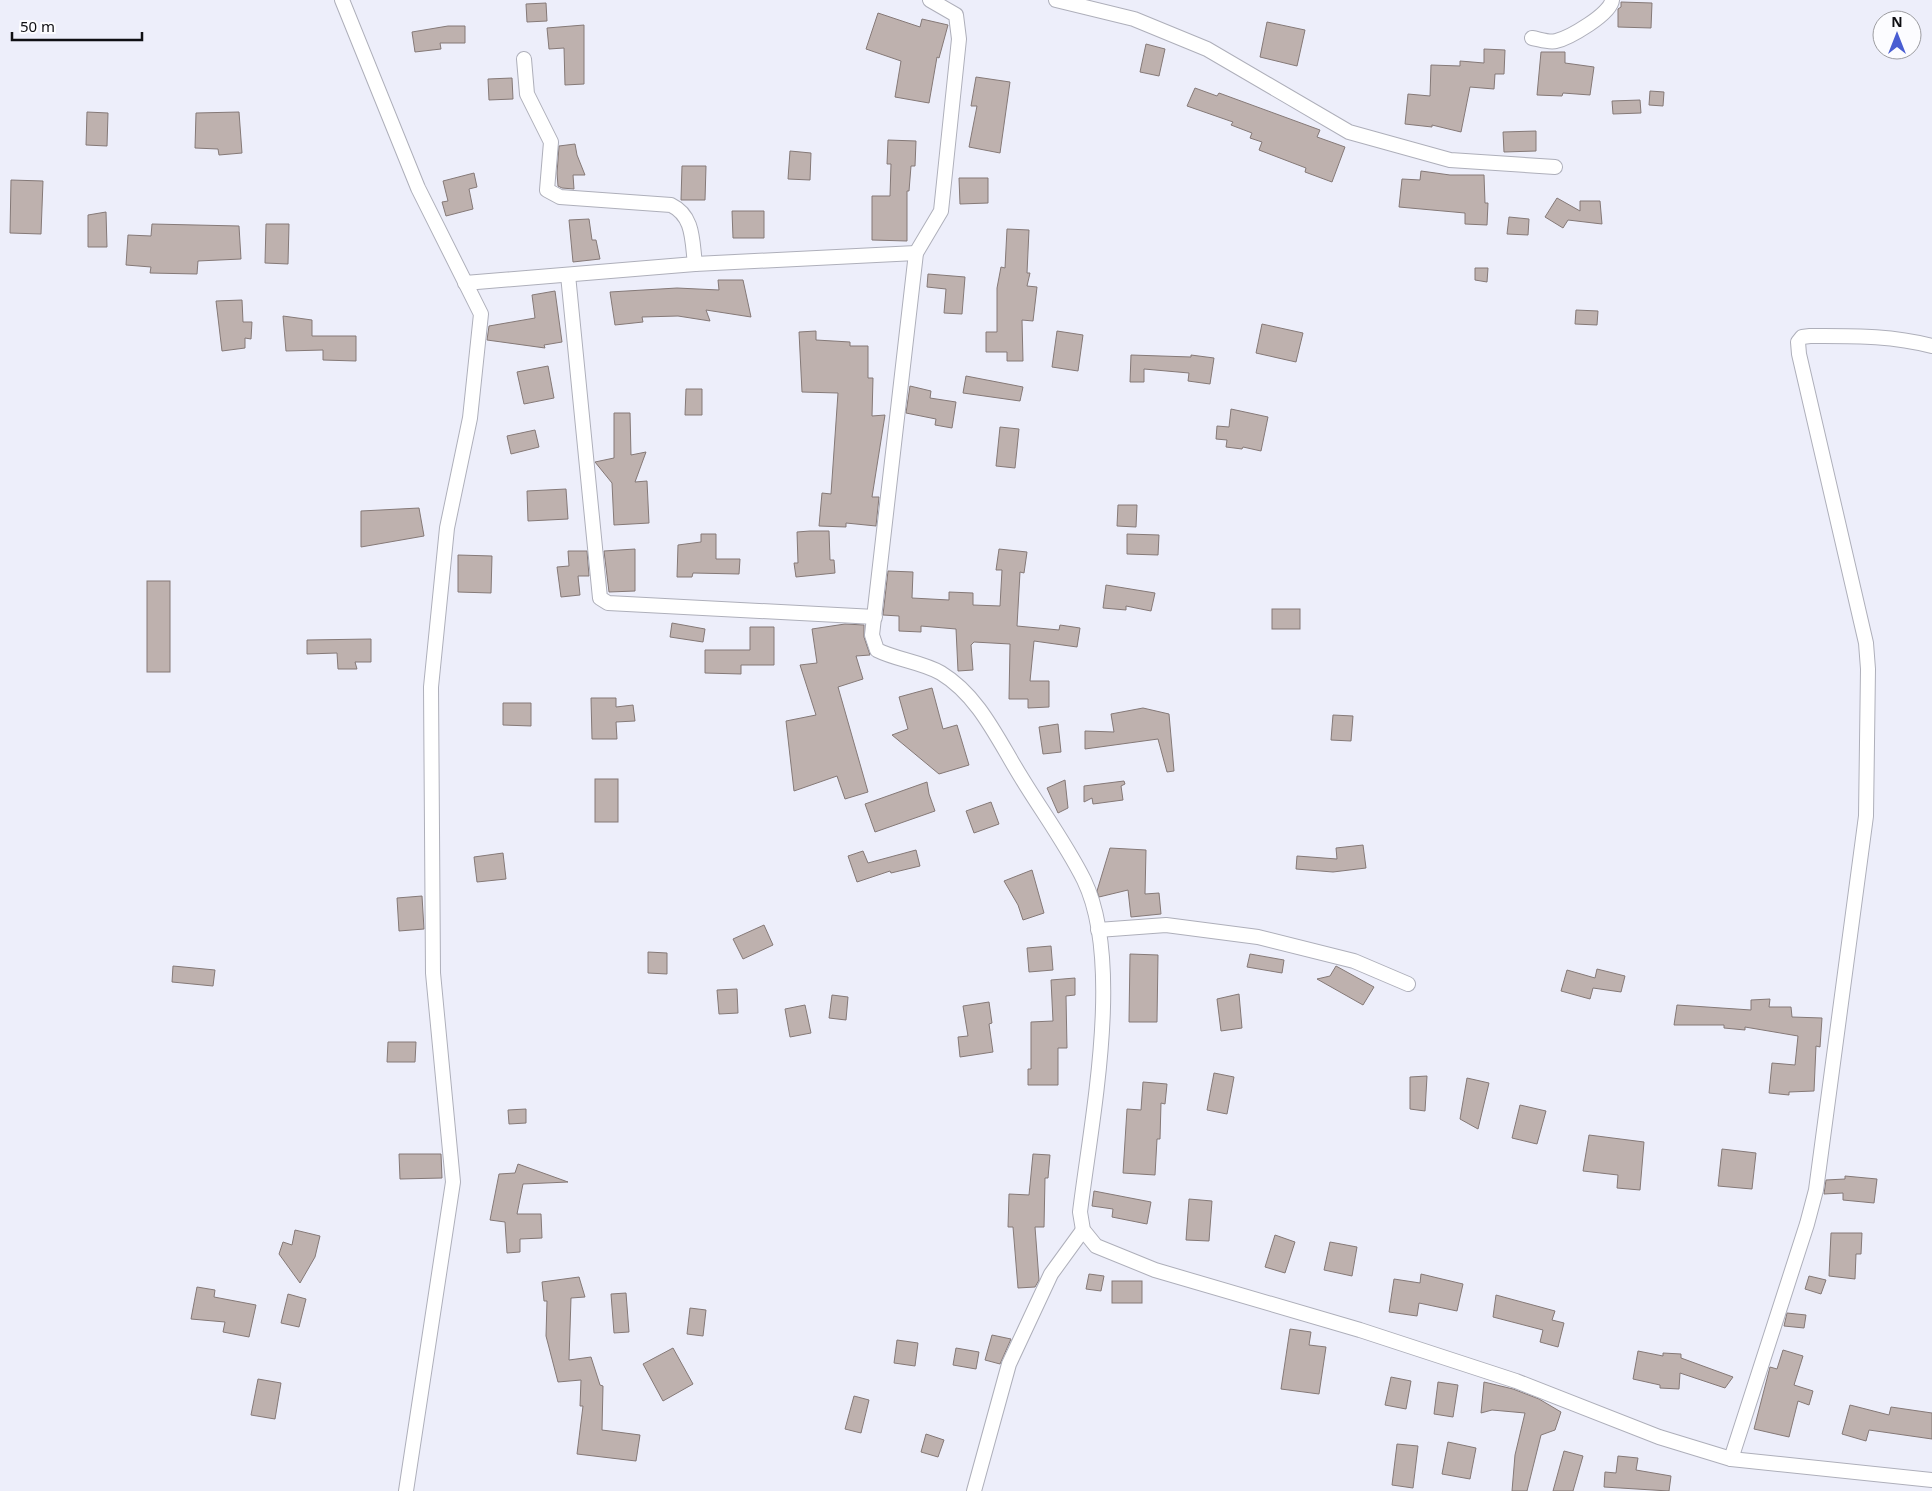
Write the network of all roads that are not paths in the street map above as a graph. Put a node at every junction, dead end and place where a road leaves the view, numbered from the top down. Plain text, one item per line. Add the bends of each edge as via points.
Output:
1 (342, 0) edge
2 (1056, 0) edge
3 (1612, 0) edge
4 (938, 2) edge
5 (1532, 38) dead end
6 (524, 59) dead end
7 (1555, 167) dead end
8 (916, 253) junction
9 (694, 264) junction
10 (568, 275) junction
11 (465, 283) junction
12 (1932, 346) edge
13 (875, 617) junction
14 (1098, 930) junction
15 (1408, 984) dead end
16 (1082, 1230) junction
17 (1731, 1459) junction
18 (1932, 1480) edge
19 (406, 1491) edge
20 (974, 1491) edge

1 - 11 street via 418,188
2 - 7 street via 1134,19 1207,49 1349,132 1450,160
3 - 5 street via 1605,13 1555,42
4 - 8 street via 956,15 959,39 941,211
6 - 9 street via 527,94 551,142 547,190 560,197 671,204 685,214 689,222
8 - 9 street
8 - 13 street
9 - 10 street
10 - 11 street
10 - 13 street via 600,598 608,603
11 - 19 street via 481,314 470,418 447,528 431,687 433,973 453,1182
12 - 17 street via 1881,336 1810,336 1802,337 1798,342 1866,643 1866,816 1816,1190
13 - 14 street via 872,635 877,650 940,673 975,701 1084,880
14 - 15 street via 1166,925 1258,937 1354,961
14 - 16 street via 1104,966 1100,1042 1080,1212
16 - 17 street via 1096,1246 1155,1270 1434,1354 1516,1381 1659,1437
16 - 20 street via 1051,1274 1008,1364
17 - 18 street

